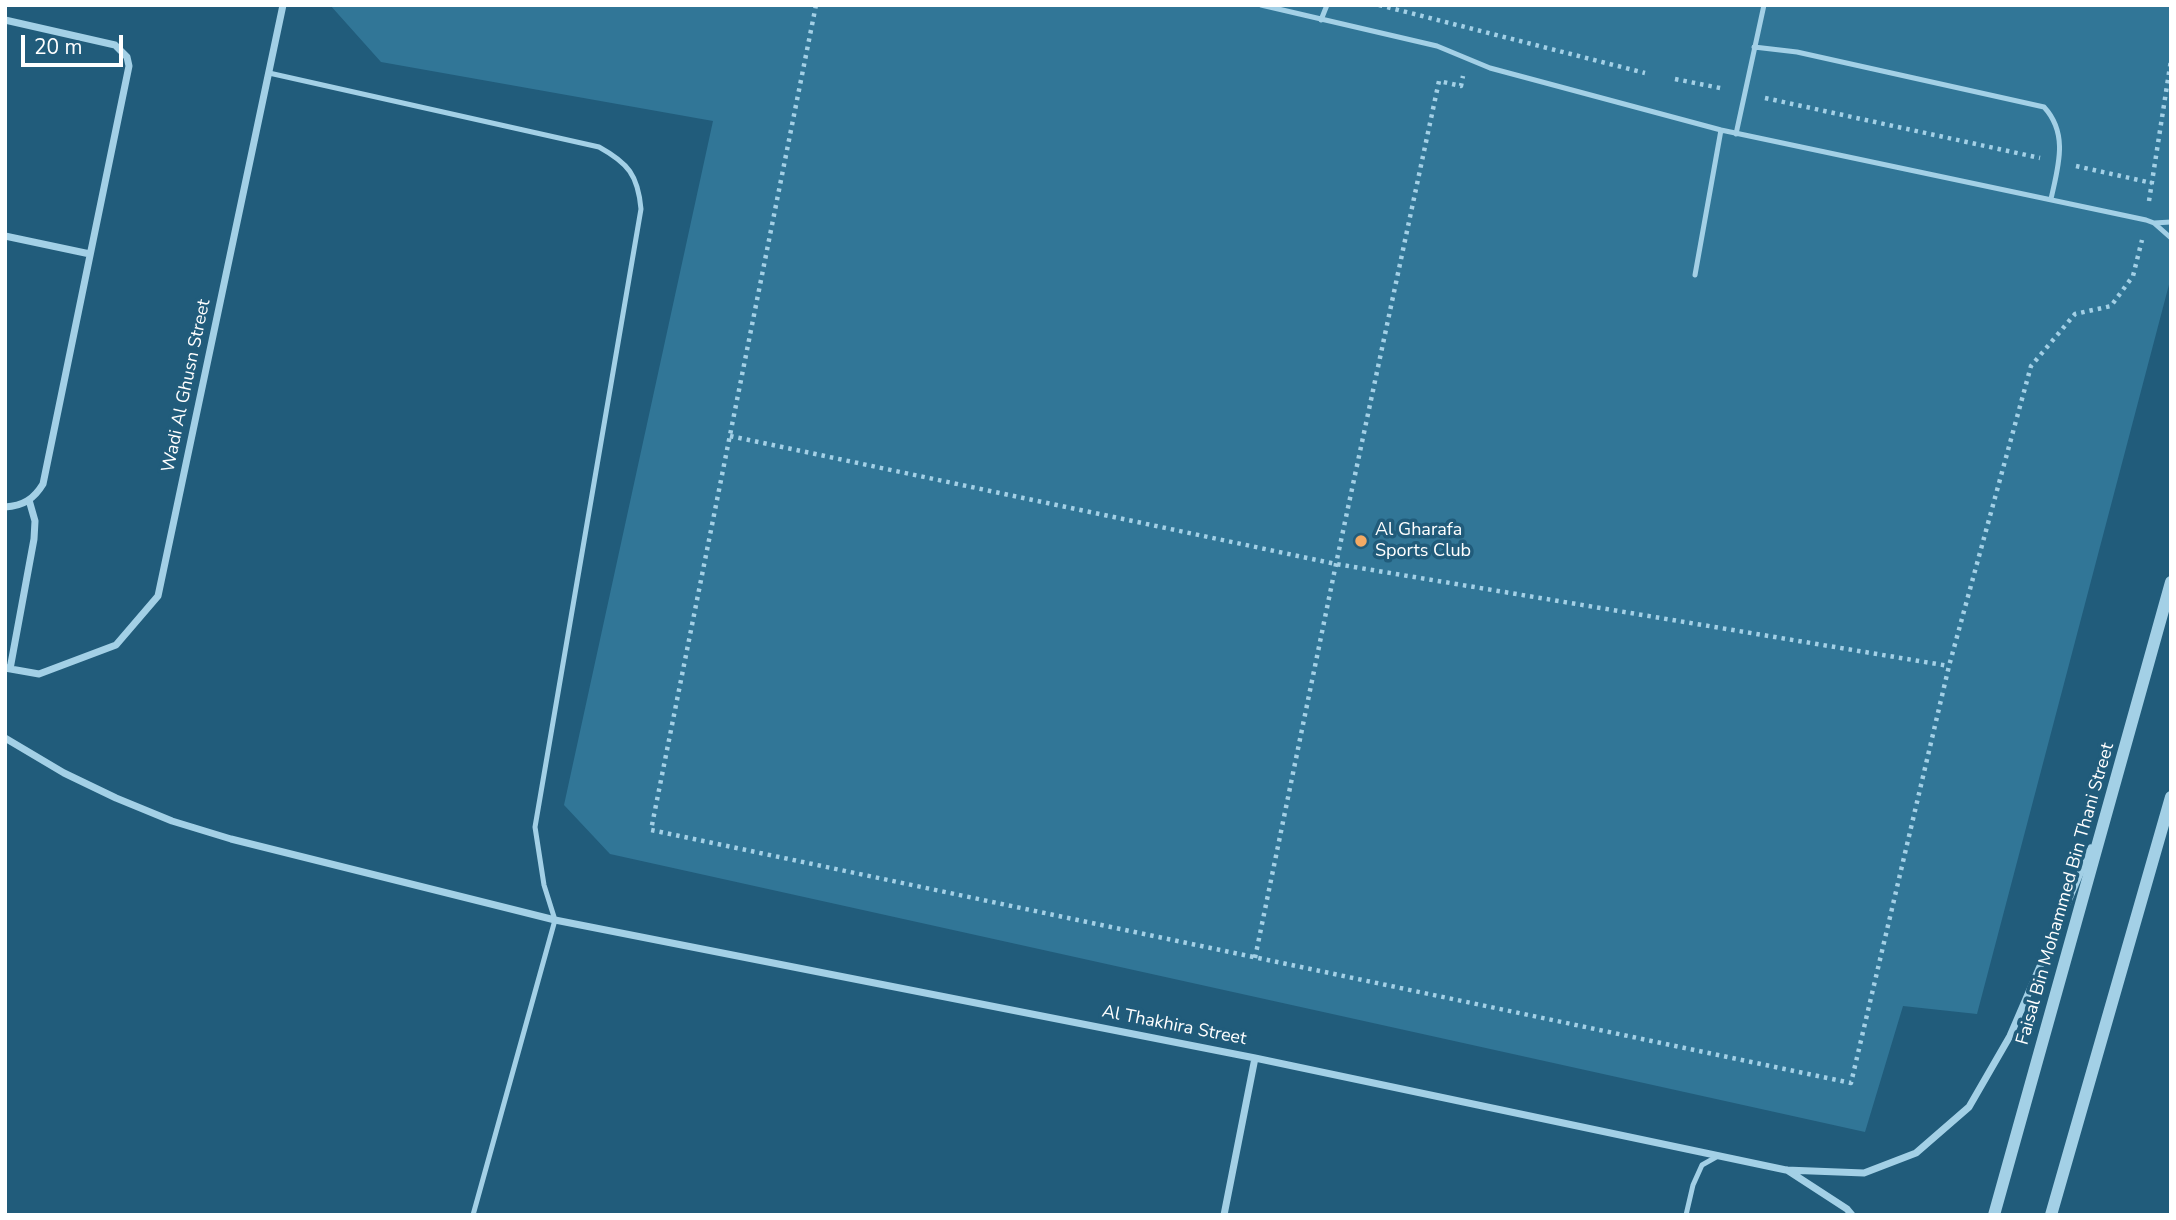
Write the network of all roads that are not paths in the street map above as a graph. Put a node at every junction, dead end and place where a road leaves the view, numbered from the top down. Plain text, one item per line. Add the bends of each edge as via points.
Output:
1 (283, 5) edge
2 (1261, 5) edge
3 (1327, 5) edge
4 (1764, 5) edge
5 (5, 20) edge
6 (1321, 20) junction
7 (1754, 47) junction
8 (269, 73) junction
9 (1721, 131) junction
10 (1736, 134) junction
11 (2051, 199) junction
12 (2171, 222) edge
13 (2154, 223) junction
14 (5, 236) edge
15 (2171, 238) edge
16 (90, 254) junction
17 (1695, 275) dead end
18 (29, 500) junction
19 (5, 507) edge
20 (2171, 582) edge
21 (8, 668) edge
22 (5, 738) edge
23 (2171, 797) edge
24 (2106, 815) junction
25 (555, 920) junction
26 (1255, 1058) junction
27 (1719, 1156) junction
28 (1786, 1170) junction
29 (473, 1215) edge
30 (1224, 1215) edge
31 (1686, 1215) edge
32 (1852, 1215) edge
33 (1994, 1215) edge
34 (2051, 1215) edge

1 - 8 street, Wadi Al Ghusn Street
2 - 6 lane
3 - 6 lane
4 - 7 lane
5 - 16 street via 115,45 127,57 128,75
6 - 9 lane via 1437,46 1490,68
7 - 10 lane
7 - 11 lane via 1797,52 2044,107 2053,118 2061,145
8 - 21 street, Wadi Al Ghusn Street via 158,596 116,645 40,674
8 - 25 lane via 599,147 631,169 639,189 641,209 535,827
9 - 10 lane
9 - 17 lane
10 - 11 lane
11 - 13 lane
12 - 13 lane
13 - 15 lane
14 - 16 street
16 - 18 street via 43,484
18 - 19 street
18 - 21 street via 34,539
20 - 24 street, Faisal Bin Mohammed Bin Thani Street
22 - 25 street, Al Thakhira Street via 64,773 172,821
23 - 34 street
24 - 28 street, Al Thakhira Street via 2010,1036 1969,1107 1916,1153 1864,1173
24 - 33 street, Faisal Bin Mohammed Bin Thani Street
25 - 26 street, Al Thakhira Street
25 - 29 lane
26 - 27 street, Al Thakhira Street
26 - 30 street
27 - 28 street, Al Thakhira Street
27 - 31 lane via 1702,1165
28 - 32 street, Al Thakhira Street

